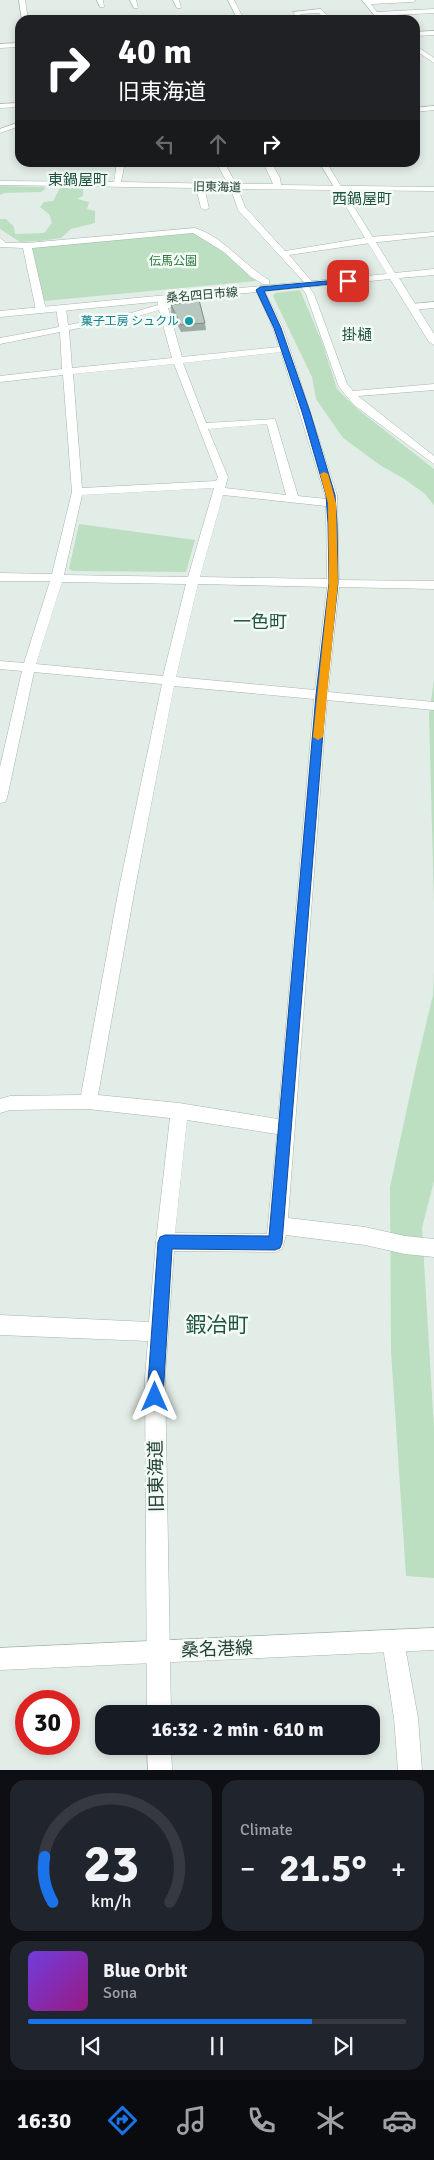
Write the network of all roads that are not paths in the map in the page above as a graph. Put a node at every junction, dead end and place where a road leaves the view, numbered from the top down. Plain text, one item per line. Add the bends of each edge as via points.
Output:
1 (22, 0) edge
2 (133, 0) edge
3 (176, 0) edge
4 (231, 0) edge
5 (413, 0) edge
6 (366, 1) edge
7 (179, 7) dead end
8 (136, 8) dead end
9 (434, 11) edge
10 (388, 13) joint
11 (24, 15) edge
12 (238, 15) edge
13 (298, 15) edge
14 (324, 15) edge
15 (434, 33) edge
16 (420, 34) edge
17 (15, 44) edge
18 (0, 46) edge
19 (420, 51) edge
20 (434, 61) edge
21 (424, 62) dead end
22 (15, 105) edge
23 (0, 106) edge
24 (434, 108) edge
25 (420, 109) edge
26 (15, 126) edge
27 (0, 131) edge
28 (120, 167) edge
29 (223, 167) edge
30 (270, 167) edge
31 (325, 167) edge
32 (0, 182) edge
33 (117, 185) junction
34 (199, 186) junction
35 (234, 187) junction
36 (278, 188) junction
37 (337, 189) junction
38 (434, 189) edge
39 (204, 208) dead end
40 (434, 234) edge
41 (370, 240) junction
42 (0, 241) edge
43 (12, 246) junction
44 (27, 246) junction
45 (0, 250) edge
46 (282, 254) junction
47 (434, 272) edge
48 (394, 277) junction
49 (307, 284) junction
50 (263, 286) junction
51 (162, 302) junction
52 (434, 305) edge
53 (412, 307) junction
54 (61, 308) junction
55 (41, 310) junction
56 (0, 314) edge
57 (64, 328) junction
58 (433, 338) edge
59 (0, 341) edge
60 (285, 349) junction
61 (178, 361) junction
62 (68, 372) junction
63 (0, 379) edge
64 (434, 387) edge
65 (350, 394) junction
66 (202, 426) junction
67 (434, 461) edge
68 (220, 487) junction
69 (77, 492) junction
70 (293, 499) junction
71 (332, 503) junction
72 (0, 577) edge
73 (57, 578) junction
74 (194, 580) junction
75 (333, 583) junction
76 (434, 585) edge
77 (0, 665) edge
78 (29, 667) junction
79 (169, 680) junction
80 (321, 695) junction
81 (434, 706) edge
82 (0, 798) edge
83 (88, 1102) junction
84 (0, 1106) edge
85 (179, 1111) junction
86 (286, 1128) junction
87 (278, 1224) junction
88 (165, 1242) junction
89 (434, 1246) edge
90 (434, 1253) edge
91 (0, 1325) edge
92 (159, 1332) junction
93 (434, 1639) edge
94 (393, 1641) junction
95 (159, 1651) junction
96 (0, 1659) edge
97 (159, 1705) edge
98 (159, 1755) edge
99 (160, 1770) edge
100 (410, 1770) edge

1 - 11 street
2 - 8 street
3 - 7 street
4 - 12 street
5 - 6 street
6 - 10 street via 375,14
9 - 10 street
13 - 14 street via 296,12 321,11
15 - 16 street
17 - 18 street
19 - 20 street
20 - 21 street
22 - 23 street
24 - 25 street
26 - 27 street
28 - 33 street
29 - 35 street
30 - 36 street
31 - 37 street
32 - 33 street, 旧東海道 via 55,180
33 - 34 street, 旧東海道
34 - 35 street, 旧東海道
34 - 39 street
35 - 36 street, 旧東海道
35 - 46 street via 241,208
36 - 37 street, 旧東海道
37 - 38 street, 旧東海道
37 - 41 street
40 - 41 street
41 - 46 street
41 - 48 street
42 - 43 street via 3,245
43 - 44 street
43 - 45 street
44 - 50 street via 196,230 227,250
44 - 55 street
46 - 49 street
47 - 48 street, 桑名四日市線
48 - 49 street, 桑名四日市線
48 - 53 street
49 - 50 street, 桑名四日市線
49 - 65 street via 342,385
50 - 51 street, 桑名四日市線
50 - 60 street
51 - 54 street, 桑名四日市線
51 - 57 street via 132,315
51 - 61 street
52 - 53 street
53 - 58 street
54 - 55 street, 桑名四日市線
54 - 57 street
55 - 56 street, 桑名四日市線
57 - 59 street
57 - 62 street
60 - 61 street
60 - 71 street
61 - 62 street
61 - 66 street
62 - 63 street
62 - 69 street
64 - 65 street
65 - 67 street
66 - 68 street via 223,476
66 - 70 street via 271,421
68 - 69 street
68 - 70 street
68 - 74 street
69 - 73 street
70 - 71 street
71 - 75 street
72 - 73 street
73 - 74 street
73 - 78 street
74 - 75 street
74 - 79 street
75 - 76 street
75 - 80 street
77 - 78 street
78 - 79 street
78 - 82 street
79 - 80 street
79 - 83 street
80 - 81 street
80 - 86 street
83 - 84 street via 10,1103
83 - 85 street
85 - 86 street
85 - 88 street, 旧東海道
86 - 87 street
87 - 88 street via 275,1243
87 - 89 street
88 - 92 street, 旧東海道
89 - 90 street
91 - 92 street
92 - 95 street, 旧東海道 via 155,1377
93 - 94 street, 桑名港線
94 - 95 street, 桑名港線
94 - 100 street via 406,1718
95 - 96 street, 桑名港線
95 - 97 street, 旧東海道
98 - 99 street

